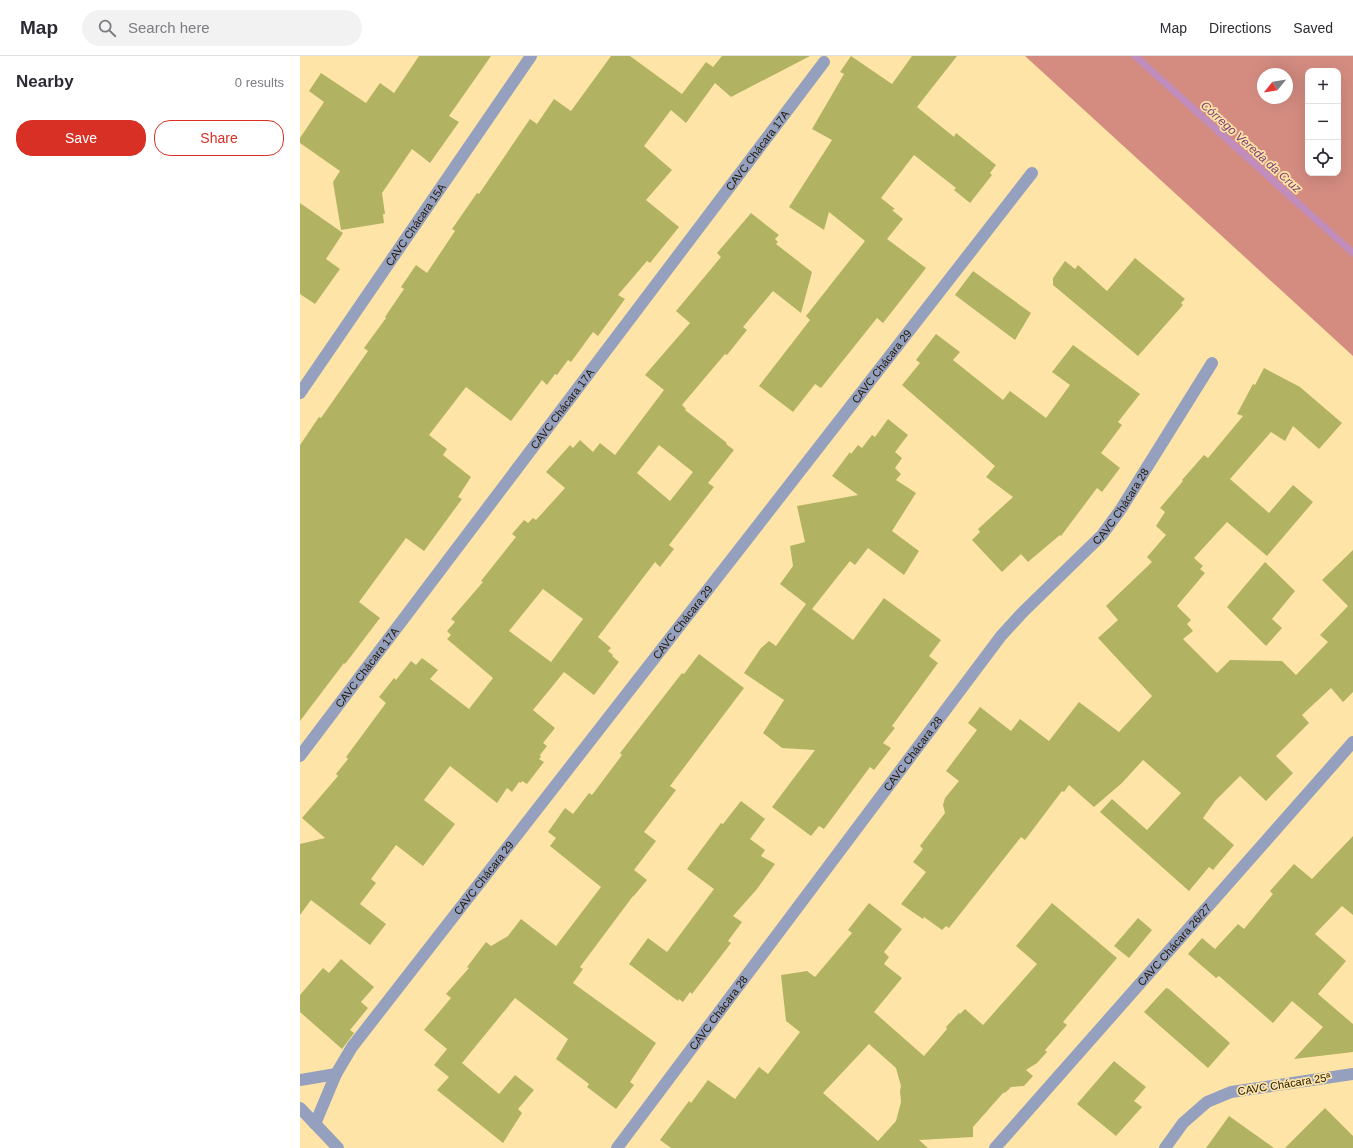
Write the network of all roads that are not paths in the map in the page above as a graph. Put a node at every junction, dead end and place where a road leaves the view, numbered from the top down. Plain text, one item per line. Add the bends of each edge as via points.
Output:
1 (531, 56) edge
2 (824, 62) dead end
3 (1032, 173) dead end
4 (1212, 364) dead end
5 (300, 393) edge
6 (1353, 742) edge
7 (300, 756) edge
8 (336, 1074) junction
9 (1353, 1074) edge
10 (300, 1080) edge
11 (300, 1108) edge
12 (316, 1124) junction
13 (338, 1148) edge
14 (617, 1148) edge
15 (995, 1148) edge
16 (1165, 1148) edge

1 - 5 street, CAVC Chácara 15A
2 - 7 street, CAVC Chácara 17A
3 - 8 street, CAVC Chácara 29 via 352,1047
4 - 14 street, CAVC Chácara 28 via 1102,535 1001,636
6 - 15 street, CAVC Chácara 26/27
8 - 10 street
8 - 12 street, CAVC Chácara 29
9 - 16 street, CAVC Chácara 25ª via 1231,1092 1207,1102 1183,1123
11 - 12 street
12 - 13 street

